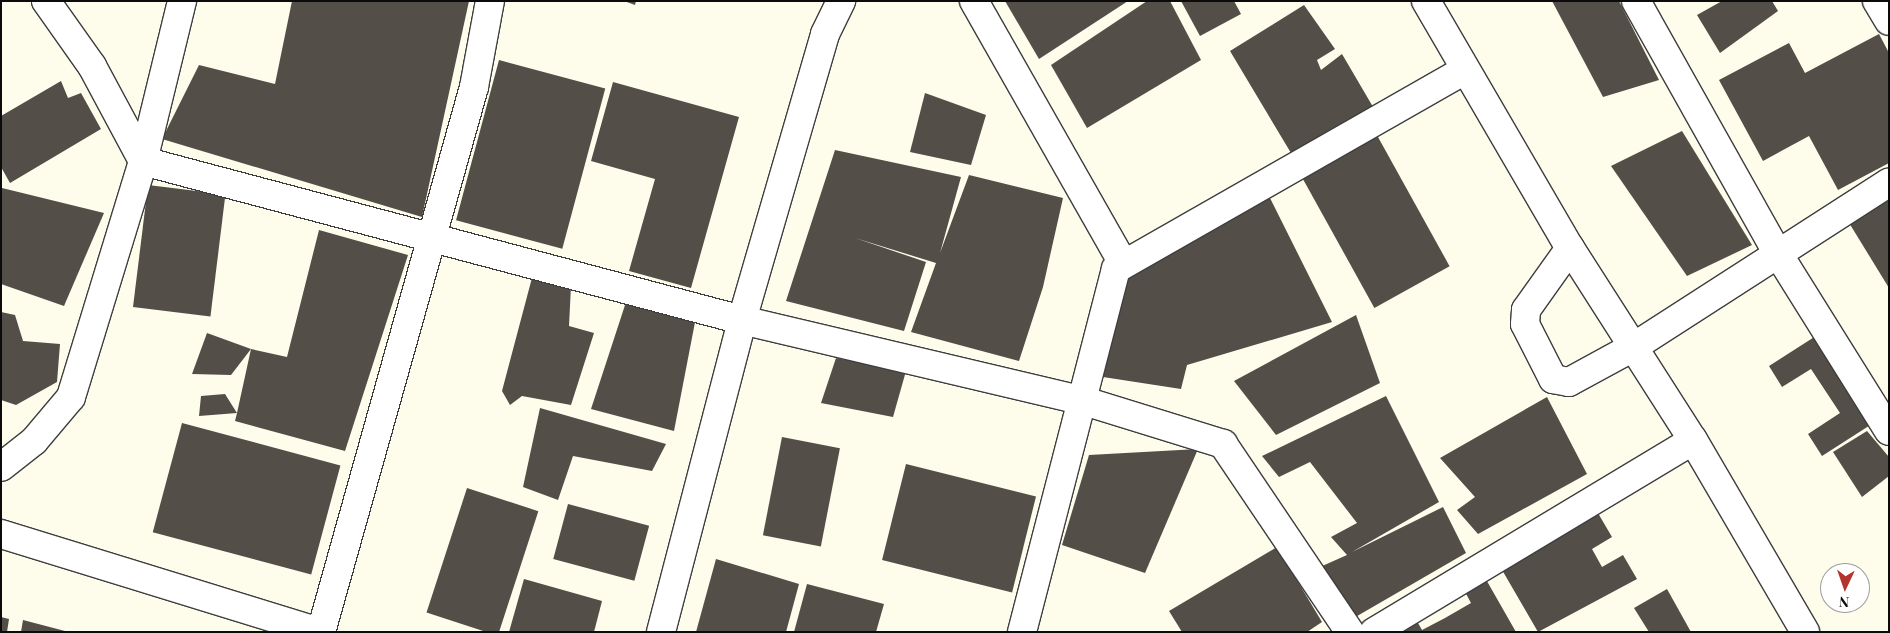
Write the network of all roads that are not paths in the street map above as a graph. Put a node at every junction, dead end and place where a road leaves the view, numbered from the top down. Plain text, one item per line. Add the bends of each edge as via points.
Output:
1 (46, 1) edge
2 (182, 1) edge
3 (490, 1) edge
4 (841, 1) edge
5 (974, 1) edge
6 (1426, 1) edge
7 (1636, 1) edge
8 (1877, 1) edge
9 (1889, 21) edge
10 (1465, 70) junction
11 (143, 161) junction
12 (1889, 182) edge
13 (431, 234) junction
14 (1570, 248) junction
15 (1777, 252) junction
16 (1122, 262) junction
17 (742, 320) junction
18 (1635, 346) junction
19 (1081, 400) junction
20 (1889, 431) edge
21 (1693, 440) junction
22 (1, 467) edge
23 (1, 534) edge
24 (320, 632) edge
25 (661, 632) edge
26 (1022, 632) edge
27 (1350, 632) edge
28 (1374, 632) edge
29 (1805, 632) edge

1 - 11 street via 92,66
2 - 11 street
3 - 13 street via 474,87
4 - 17 street via 825,34
5 - 16 street
6 - 10 street
7 - 15 street
8 - 9 street
10 - 14 street
10 - 16 street
11 - 13 street
11 - 22 street via 71,397 34,441
12 - 15 street
13 - 17 street
13 - 24 street
14 - 18 street
14 - 18 street via 1526,310 1525,324 1553,380 1569,382
15 - 18 street
15 - 20 street
16 - 19 street via 1112,277
17 - 19 street
17 - 25 street
18 - 21 street
19 - 26 street
19 - 27 street via 1223,444
21 - 28 street
21 - 29 street
23 - 24 street

